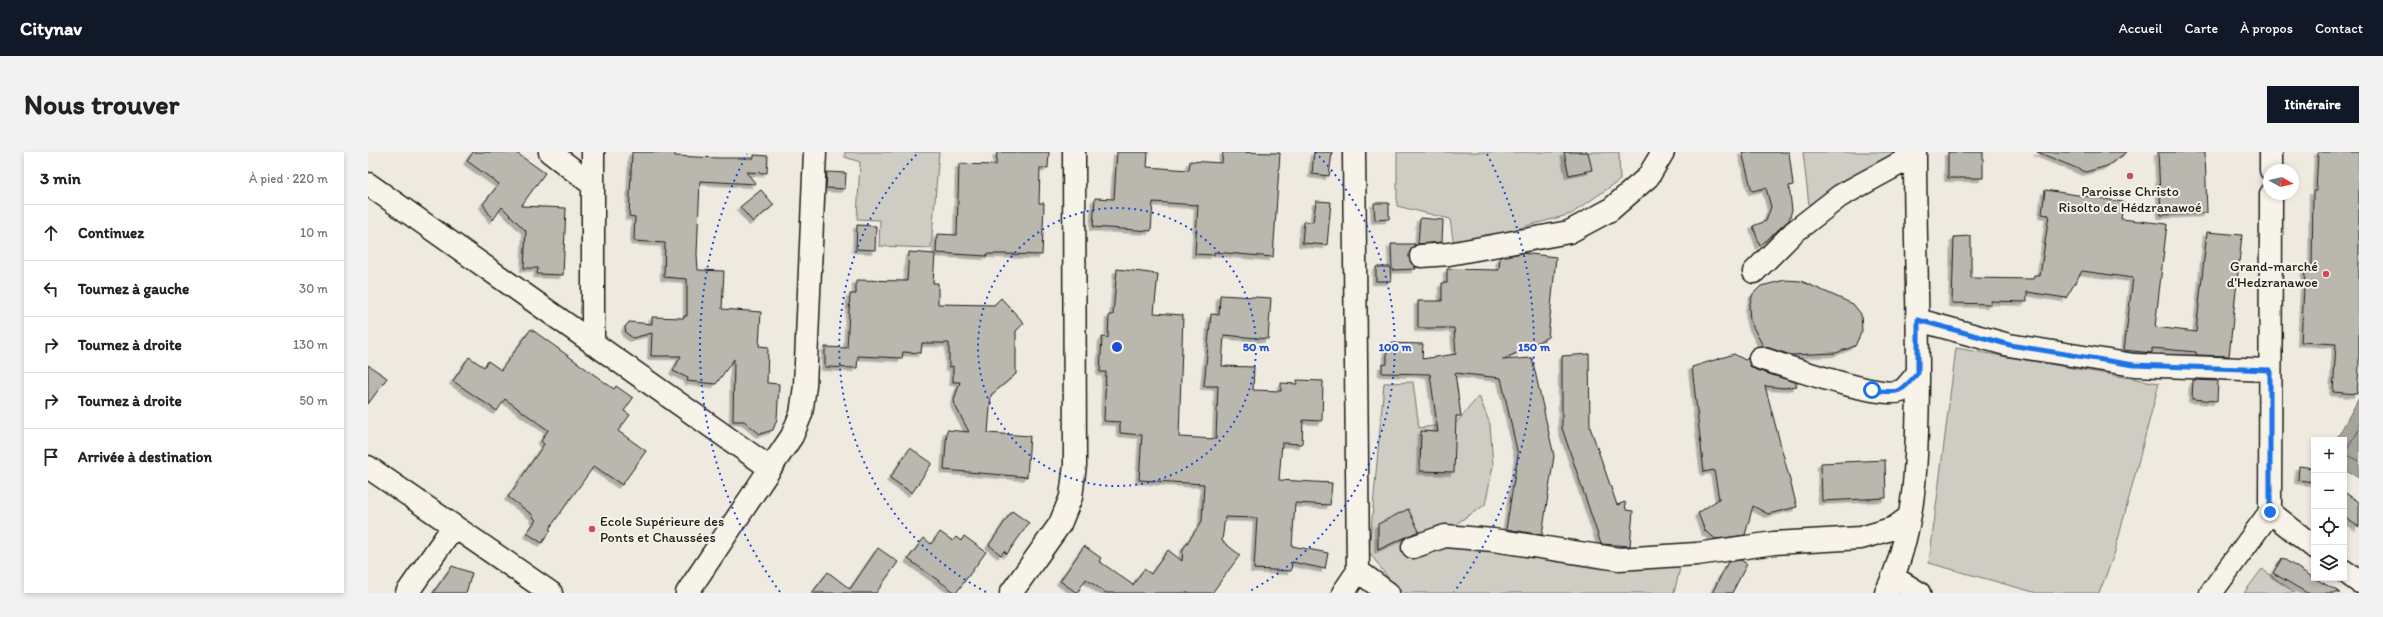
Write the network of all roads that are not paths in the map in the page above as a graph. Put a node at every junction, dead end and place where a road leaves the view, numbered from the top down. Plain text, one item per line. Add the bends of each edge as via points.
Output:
1 (550, 152) edge
2 (593, 152) edge
3 (814, 152) edge
4 (1074, 152) edge
5 (1354, 152) edge
6 (1663, 152) edge
7 (2271, 152) edge
8 (1915, 154) edge
9 (2271, 164) edge
10 (368, 184) edge
11 (593, 186) junction
12 (2271, 200) edge
13 (1421, 256) dead end
14 (1754, 272) dead end
15 (1918, 320) junction
16 (593, 344) junction
17 (1760, 358) dead end
18 (2270, 370) junction
19 (1918, 373) junction
20 (368, 467) edge
21 (770, 468) junction
22 (2270, 512) junction
23 (1909, 517) junction
24 (454, 527) junction
25 (2311, 545) edge
26 (1413, 547) dead end
27 (1358, 571) junction
28 (2347, 573) edge
29 (2359, 582) edge
30 (1890, 585) edge
31 (407, 593) edge
32 (551, 593) edge
33 (687, 593) edge
34 (1011, 593) edge
35 (1343, 593) edge
36 (1388, 593) edge
37 (1919, 593) edge
38 (2211, 593) edge

1 - 11 street
2 - 11 street
3 - 21 street via 805,386 801,414 792,436
4 - 34 street via 1075,465 1071,497 1060,524
5 - 27 street
6 - 13 street via 1648,177 1610,210 1569,232 1449,254
7 - 9 street
8 - 14 street via 1840,196 1794,232
8 - 15 street
10 - 16 street
11 - 16 street
12 - 18 street
15 - 18 street via 2010,345 2134,365
15 - 19 street
16 - 21 street
17 - 19 street via 1872,390 1892,392 1902,391
18 - 22 street
19 - 23 street via 1917,472
20 - 24 street
21 - 33 street
22 - 25 street
22 - 38 street
23 - 26 street via 1894,528 1861,538 1774,543 1697,554 1619,559 1492,540 1444,536
23 - 30 street via 1904,545
24 - 31 street
24 - 32 street
27 - 35 street
27 - 36 street
28 - 29 street
30 - 37 street

